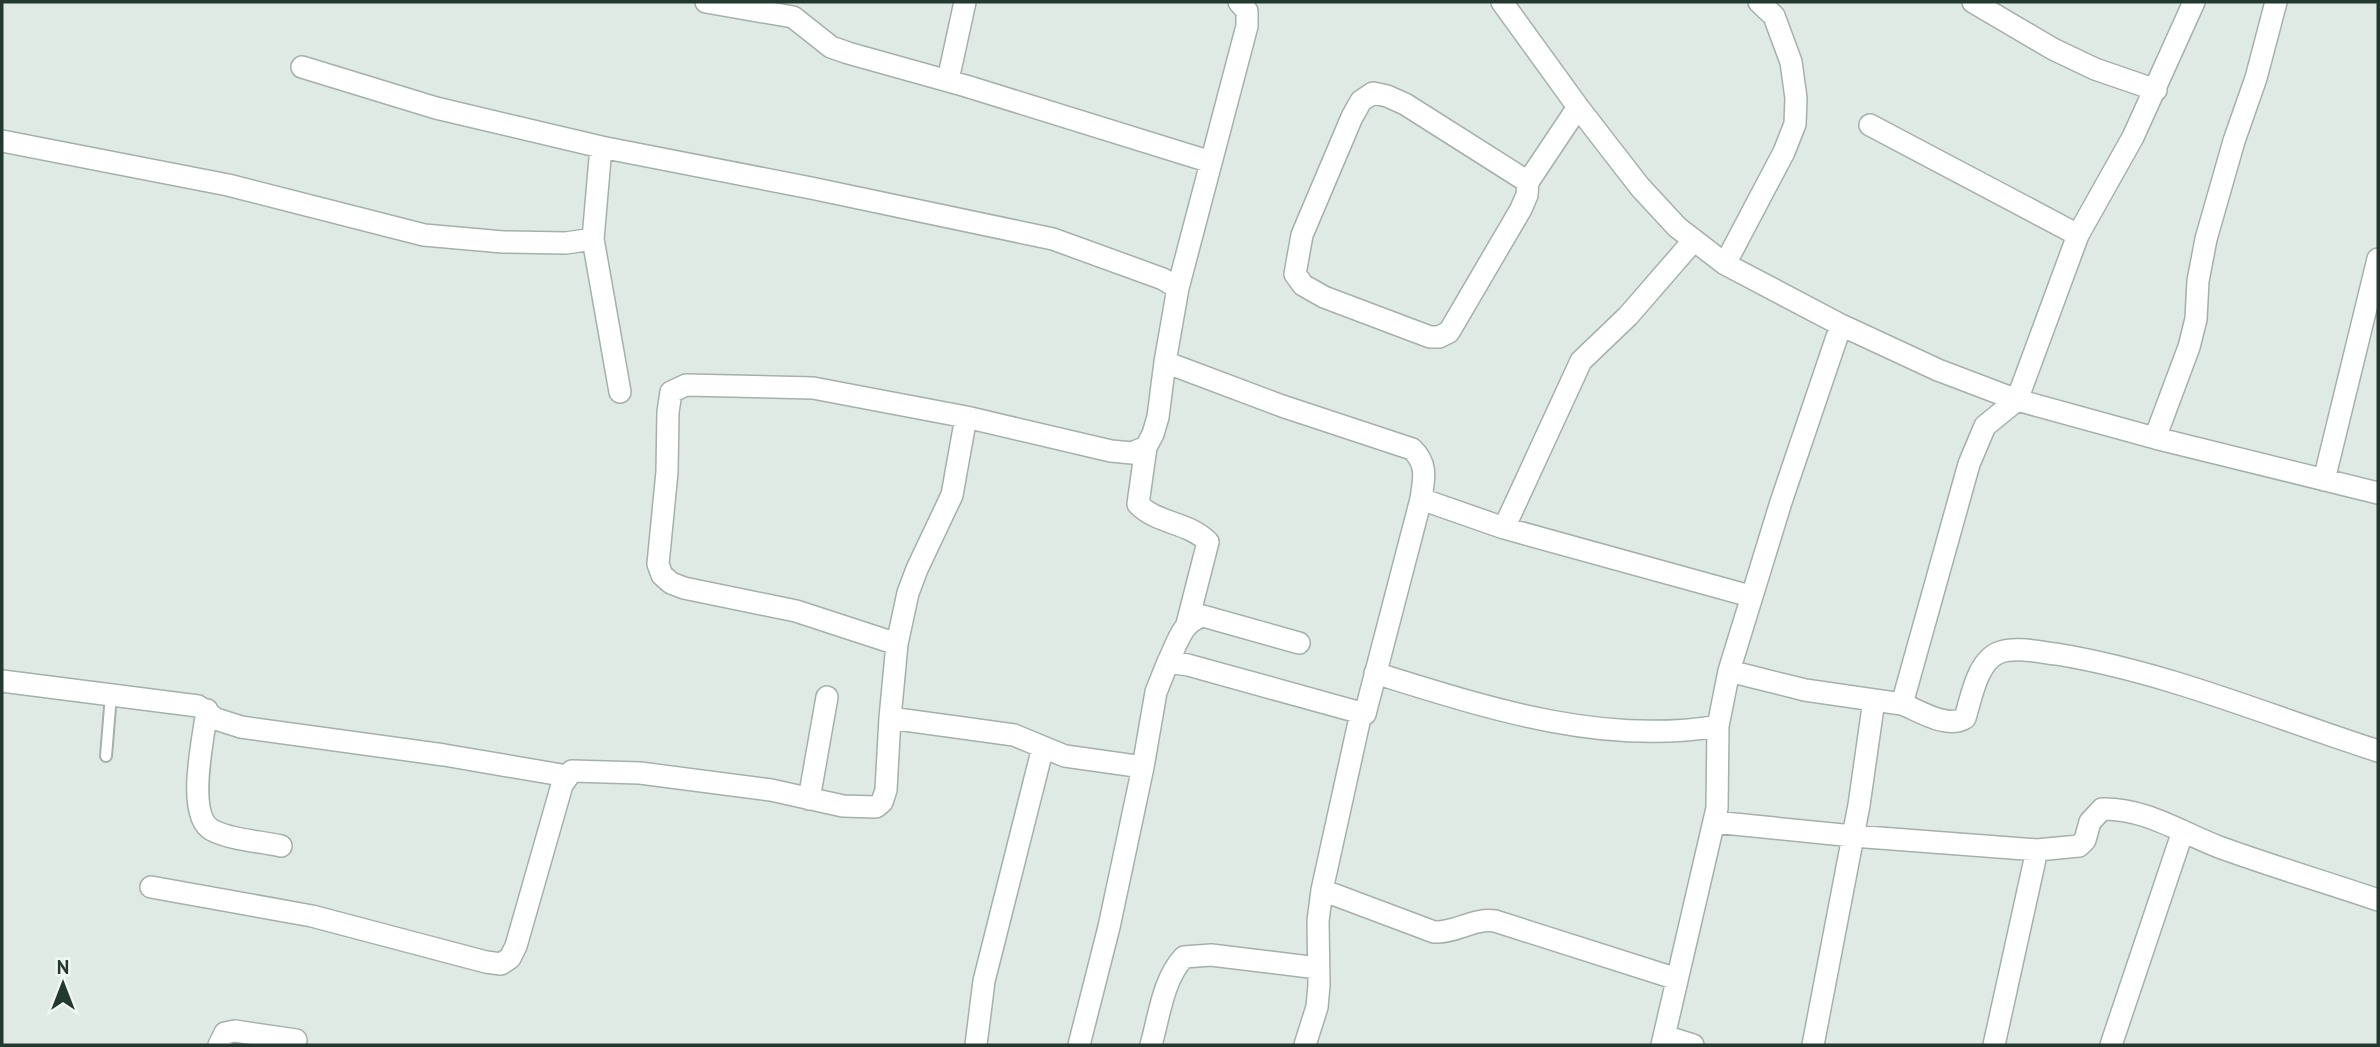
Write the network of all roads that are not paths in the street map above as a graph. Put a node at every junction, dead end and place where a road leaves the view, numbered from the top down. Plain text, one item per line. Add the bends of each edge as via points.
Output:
1 (706, 2) edge
2 (965, 2) edge
3 (1238, 2) edge
4 (1503, 2) edge
5 (1973, 2) edge
6 (2194, 2) edge
7 (2276, 2) edge
8 (776, 7) edge
9 (1772, 7) edge
10 (302, 67) dead end
11 (948, 80) junction
12 (2156, 90) junction
13 (1578, 107) junction
14 (1870, 125) dead end
15 (4, 142) edge
16 (601, 147) junction
17 (1211, 162) junction
18 (2, 163) edge
19 (1528, 182) junction
20 (2078, 235) junction
21 (593, 239) junction
22 (1694, 240) junction
23 (2378, 259) edge
24 (1726, 264) junction
25 (1178, 288) junction
26 (1841, 325) junction
27 (1164, 362) junction
28 (620, 392) dead end
29 (2017, 400) junction
30 (966, 417) junction
31 (2155, 438) junction
32 (1146, 447) junction
33 (2324, 480) junction
34 (2378, 493) edge
35 (1421, 499) junction
36 (1504, 528) junction
37 (1750, 596) junction
38 (1187, 624) junction
39 (1299, 643) dead end
40 (897, 644) junction
41 (1168, 662) junction
42 (1729, 671) junction
43 (1375, 673) junction
44 (2, 681) edge
45 (111, 695) junction
46 (827, 697) dead end
47 (1874, 700) junction
48 (1902, 704) junction
49 (207, 710) junction
50 (1361, 713) junction
51 (890, 718) junction
52 (1718, 726) junction
53 (1043, 747) junction
54 (2378, 751) edge
55 (106, 757) dead end
56 (1143, 767) junction
57 (567, 776) junction
58 (809, 799) junction
59 (1714, 821) junction
60 (2183, 831) junction
61 (1853, 836) junction
62 (281, 846) dead end
63 (2037, 850) junction
64 (151, 887) dead end
65 (1322, 890) junction
66 (2378, 900) edge
67 (1318, 968) junction
68 (1677, 979) junction
69 (296, 1041) dead end
70 (1663, 1041) edge
71 (219, 1045) edge
72 (976, 1045) edge
73 (1079, 1045) edge
74 (1151, 1045) edge
75 (1305, 1045) edge
76 (1693, 1045) edge
77 (1813, 1045) edge
78 (1994, 1045) edge
79 (2111, 1045) edge

1 - 8 street
2 - 11 street
3 - 17 street via 1247,11 1247,26
4 - 13 street
5 - 12 street via 2053,50
6 - 12 street
7 - 31 street via 2206,240 2189,347
8 - 11 street via 831,47
9 - 24 street via 1791,62 1795,124
10 - 16 street via 436,108
11 - 17 street
12 - 20 street
13 - 19 street
13 - 22 street via 1640,187
14 - 20 street
15 - 18 street
15 - 21 street via 228,185 424,235 516,242
16 - 21 street
16 - 25 street via 1053,239
17 - 25 street
19 - 19 street via 1521,209 1449,332 1439,337 1324,297 1303,285 1295,274 1302,235 1352,117 1361,101 1373,93 1405,104
20 - 29 street
21 - 28 street
22 - 24 street
22 - 36 street via 1628,316 1581,361
23 - 33 street
24 - 26 street
25 - 27 street
26 - 29 street
26 - 37 street
27 - 32 street via 1158,417
27 - 35 street via 1412,449 1421,457 1424,472
29 - 31 street
29 - 48 street via 1985,426 1969,464
30 - 32 street via 1111,451 1132,453
30 - 40 street via 952,495 908,593
30 - 40 street via 813,388 686,385 671,392 659,545 662,575 684,587 796,611
31 - 33 street
32 - 38 street via 1138,504 1147,513 1200,533 1208,542
33 - 34 street
35 - 36 street
35 - 43 street
36 - 37 street
37 - 42 street
38 - 39 street via 1203,617
38 - 41 street
40 - 51 street
41 - 50 street
41 - 56 street via 1156,692
42 - 47 street via 1805,690
42 - 52 street
43 - 50 street via 1365,713
43 - 52 street via 1524,717 1638,732
44 - 45 street
45 - 49 street
45 - 55 lane
46 - 58 street
47 - 48 street
47 - 61 street
48 - 54 street via 1958,722 1965,718 1979,674 1997,653 2037,651 2152,676
49 - 57 street via 216,719 241,727
49 - 62 street via 198,794 201,820 223,834
50 - 65 street
51 - 53 street via 1014,735
51 - 58 street via 882,802 866,808
52 - 59 street
53 - 56 street via 1065,756
53 - 72 street via 984,981
56 - 73 street
57 - 58 street via 582,770 640,773
57 - 64 street via 516,947 501,964 312,916
59 - 61 street
59 - 68 street
60 - 63 street via 2140,813 2102,809 2090,821 2079,846
60 - 66 street
60 - 79 street
61 - 63 street
61 - 77 street
63 - 78 street
65 - 67 street
65 - 68 street via 1434,932 1495,921
67 - 74 street via 1211,955 1184,957 1171,978
67 - 75 street via 1317,1007
68 - 70 street
69 - 71 street via 235,1031 225,1033
70 - 76 street

